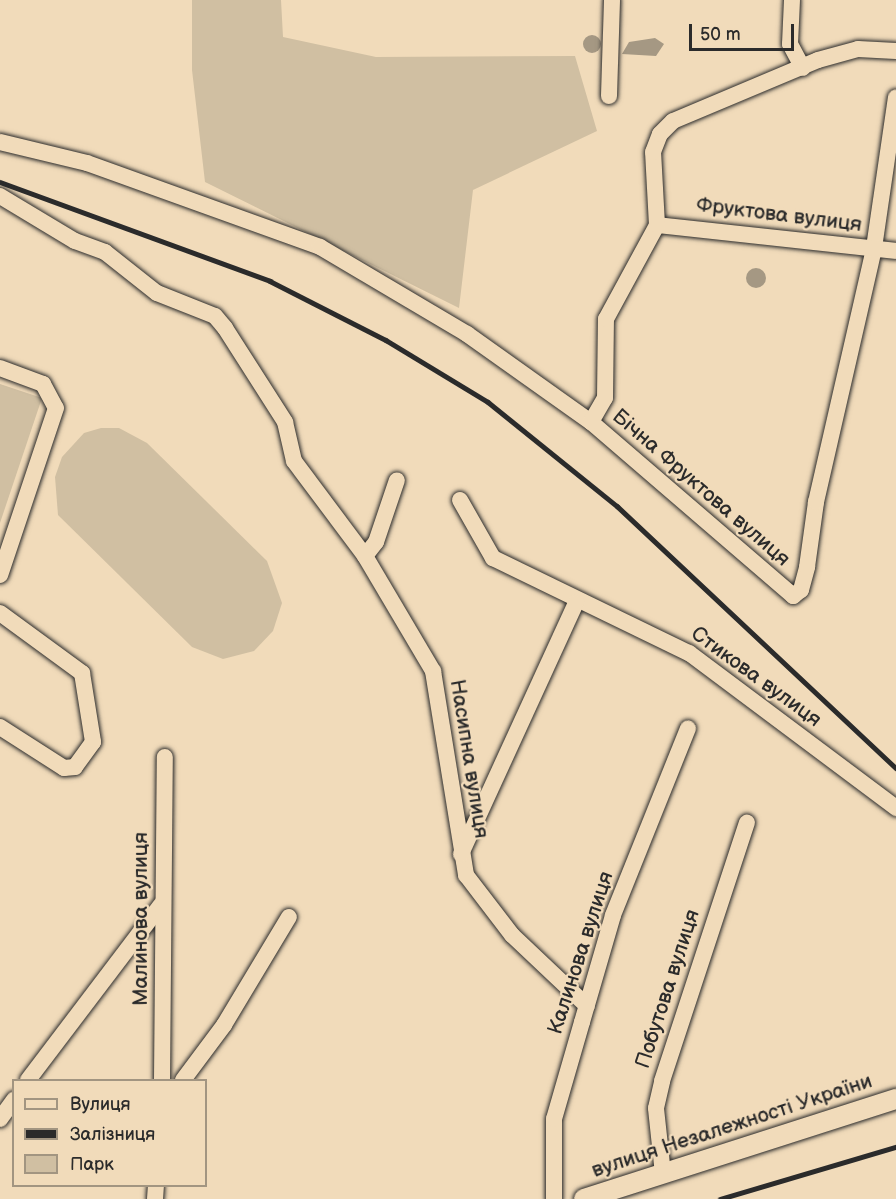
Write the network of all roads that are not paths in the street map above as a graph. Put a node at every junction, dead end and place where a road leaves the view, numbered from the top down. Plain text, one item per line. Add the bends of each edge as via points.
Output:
1 (612, 0) edge
2 (792, 0) edge
3 (896, 51) edge
4 (803, 68) junction
5 (609, 96) dead end
6 (896, 98) edge
7 (0, 142) edge
8 (0, 196) edge
9 (657, 225) junction
10 (874, 248) junction
11 (896, 251) edge
12 (0, 368) edge
13 (591, 422) junction
14 (397, 480) dead end
15 (460, 500) dead end
16 (365, 556) junction
17 (0, 575) edge
18 (576, 603) junction
19 (0, 613) edge
20 (0, 727) edge
21 (688, 728) dead end
22 (165, 757) dead end
23 (896, 808) edge
24 (747, 823) dead end
25 (461, 854) junction
26 (161, 905) junction
27 (289, 916) dead end
28 (587, 1006) junction
29 (29, 1079) edge
30 (162, 1079) edge
31 (184, 1079) edge
32 (896, 1099) edge
33 (12, 1104) edge
34 (0, 1119) edge
35 (663, 1174) junction
36 (554, 1199) edge
37 (584, 1199) edge

1 - 5 street
2 - 4 street via 790,44
3 - 4 street via 858,49
4 - 9 street via 673,120 653,152
6 - 10 street, Бічна Фруктова вулиця
7 - 13 street via 87,163 320,248 467,334
8 - 16 street, Насипна вулиця via 75,241 105,252 157,293 215,316 285,423 294,462
9 - 10 street, Фруктова вулиця
9 - 13 street, Бічна Фруктова вулиця via 606,319 605,398
10 - 11 street, Фруктова вулиця
10 - 13 street, Бічна Фруктова вулиця via 816,502 807,567 801,590 793,596
12 - 17 street via 43,384 56,408
14 - 16 street via 376,542
15 - 18 street, Стикова вулиця via 493,558
16 - 25 street, Насипна вулиця via 433,671
18 - 23 street, Стикова вулиця via 689,653 781,726 849,768
18 - 25 street
19 - 20 street via 82,672 93,742 75,767 64,768
21 - 28 street, Калинова вулиця via 613,915
22 - 26 street, Малинова вулиця
24 - 35 street, Побутова вулиця via 662,1081 656,1108
25 - 28 street, Насипна вулиця via 466,875 512,935
26 - 29 street
26 - 30 street, Малинова вулиця
27 - 31 street via 230,1016
28 - 36 street, Калинова вулиця via 554,1119
32 - 35 main road, вулиця Незалежності України
33 - 34 street
35 - 37 main road, вулиця Незалежності України

